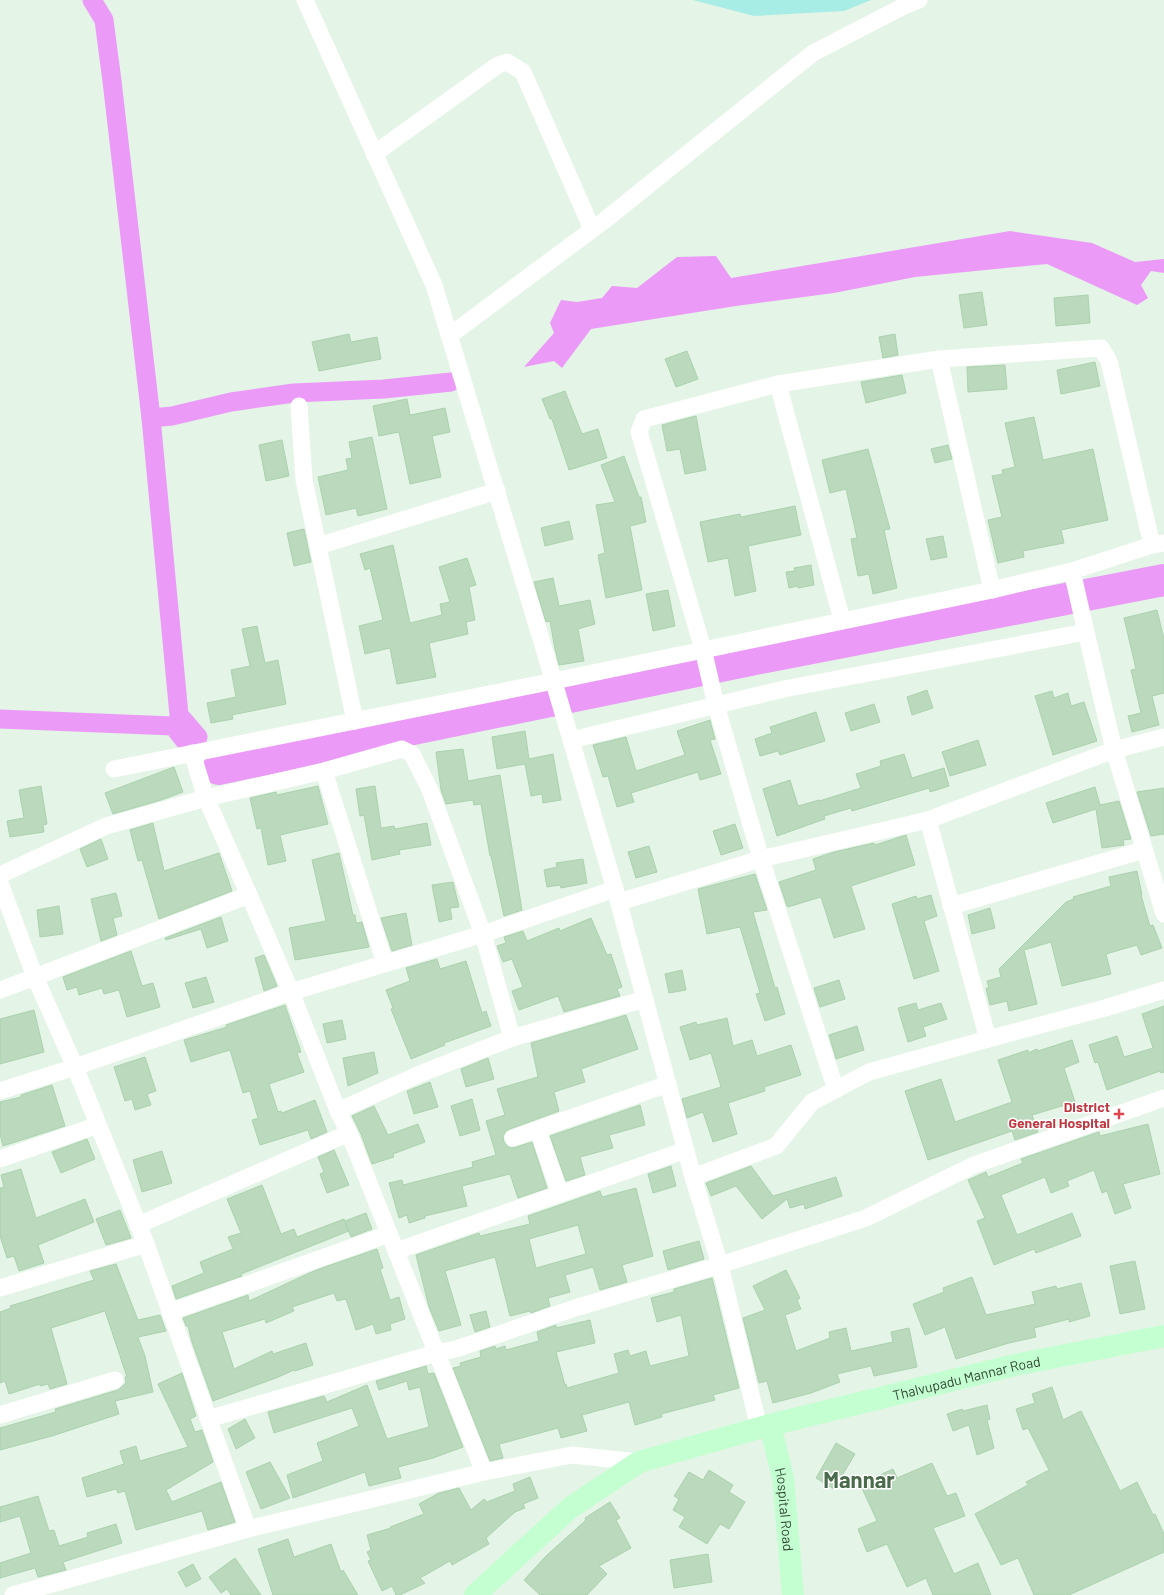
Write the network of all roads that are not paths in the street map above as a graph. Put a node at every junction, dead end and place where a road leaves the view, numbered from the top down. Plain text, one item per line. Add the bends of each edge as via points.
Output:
1 (305, 0) edge
2 (919, 0) edge
3 (374, 154) junction
4 (592, 229) junction
5 (449, 336) junction
6 (939, 359) junction
7 (778, 384) junction
8 (299, 406) dead end
9 (497, 491) junction
10 (1158, 544) edge
11 (318, 546) junction
12 (1072, 571) junction
13 (992, 590) junction
14 (842, 620) junction
15 (1086, 632) junction
16 (703, 649) junction
17 (554, 681) junction
18 (716, 705) junction
19 (355, 721) junction
20 (1164, 737) edge
21 (571, 740) junction
22 (1114, 750) junction
23 (192, 754) junction
24 (114, 769) dead end
25 (324, 771) junction
26 (206, 798) junction
27 (928, 820) junction
28 (1144, 850) junction
29 (761, 859) junction
30 (0, 875) edge
31 (0, 883) edge
32 (249, 895) junction
33 (617, 895) junction
34 (951, 906) junction
35 (1164, 914) edge
36 (483, 934) junction
37 (383, 964) junction
38 (35, 977) junction
39 (0, 990) edge
40 (1164, 990) edge
41 (291, 992) junction
42 (645, 999) junction
43 (512, 1038) junction
44 (988, 1039) junction
45 (74, 1068) junction
46 (668, 1084) junction
47 (836, 1090) junction
48 (0, 1091) edge
49 (1164, 1098) edge
50 (338, 1111) junction
51 (98, 1125) junction
52 (538, 1130) junction
53 (349, 1133) junction
54 (513, 1138) dead end
55 (686, 1150) junction
56 (0, 1159) edge
57 (694, 1177) junction
58 (560, 1194) junction
59 (138, 1225) junction
60 (389, 1234) junction
61 (146, 1244) junction
62 (396, 1251) junction
63 (720, 1265) junction
64 (0, 1288) edge
65 (170, 1312) junction
66 (1164, 1336) edge
67 (436, 1353) junction
68 (115, 1380) dead end
69 (0, 1414) edge
70 (208, 1419) junction
71 (764, 1427) junction
72 (639, 1462) junction
73 (484, 1472) junction
74 (248, 1530) junction
75 (13, 1595) edge
76 (475, 1595) edge
77 (793, 1595) edge

1 - 3 street
2 - 4 street via 814,53
3 - 4 street via 507,62 523,72
3 - 5 street via 434,285
4 - 5 street
5 - 9 street
6 - 7 street
6 - 10 street via 1101,348 1109,361
6 - 13 street
7 - 14 street
7 - 16 street via 644,419 639,432
8 - 11 street via 304,480
9 - 11 street
9 - 17 street
10 - 12 street
11 - 19 street
12 - 13 street
12 - 15 street
13 - 14 street
14 - 16 street
15 - 18 street via 784,688
15 - 22 street
16 - 17 street
16 - 18 street
17 - 19 street
17 - 21 street
18 - 21 street
18 - 29 street
19 - 23 street
20 - 22 street
21 - 33 street
22 - 27 street
22 - 28 street
23 - 24 street
23 - 26 street
25 - 26 street
25 - 36 street via 402,749 412,754 430,790
25 - 37 street via 384,960
26 - 30 street via 106,826
26 - 32 street
27 - 29 street
27 - 34 street
28 - 34 street
28 - 35 street
29 - 33 street
29 - 47 street
31 - 38 street
32 - 38 street
32 - 41 street
33 - 36 street
33 - 42 street
34 - 44 street
36 - 37 street
36 - 43 street
37 - 41 street
38 - 39 street
38 - 45 street
40 - 44 street
41 - 45 street
41 - 50 street
42 - 43 street
42 - 46 street
43 - 50 street via 422,1072
44 - 47 street via 869,1072
45 - 48 street
45 - 51 street
46 - 52 street
46 - 55 street
47 - 57 street via 812,1102 776,1146
49 - 63 street via 974,1165 866,1218
50 - 53 street
51 - 56 street
51 - 59 street
52 - 54 street
52 - 58 street
53 - 59 street
53 - 60 street
55 - 57 street
55 - 58 street
57 - 63 street
58 - 62 street
59 - 61 street
60 - 62 street
60 - 65 street
61 - 64 street
61 - 65 street
62 - 67 street
63 - 67 street via 575,1308 456,1349
63 - 71 street
65 - 70 street
66 - 71 street, Thalvupadu Mannar Road via 1015,1365
67 - 70 street
67 - 73 street
68 - 69 street
70 - 74 street
71 - 72 street, Thalvupadu Mannar Road
71 - 77 street, Hospital Road via 783,1478
72 - 73 street via 572,1455
72 - 76 street, Thalvupadu Mannar Road via 570,1508
73 - 74 street
74 - 75 street

